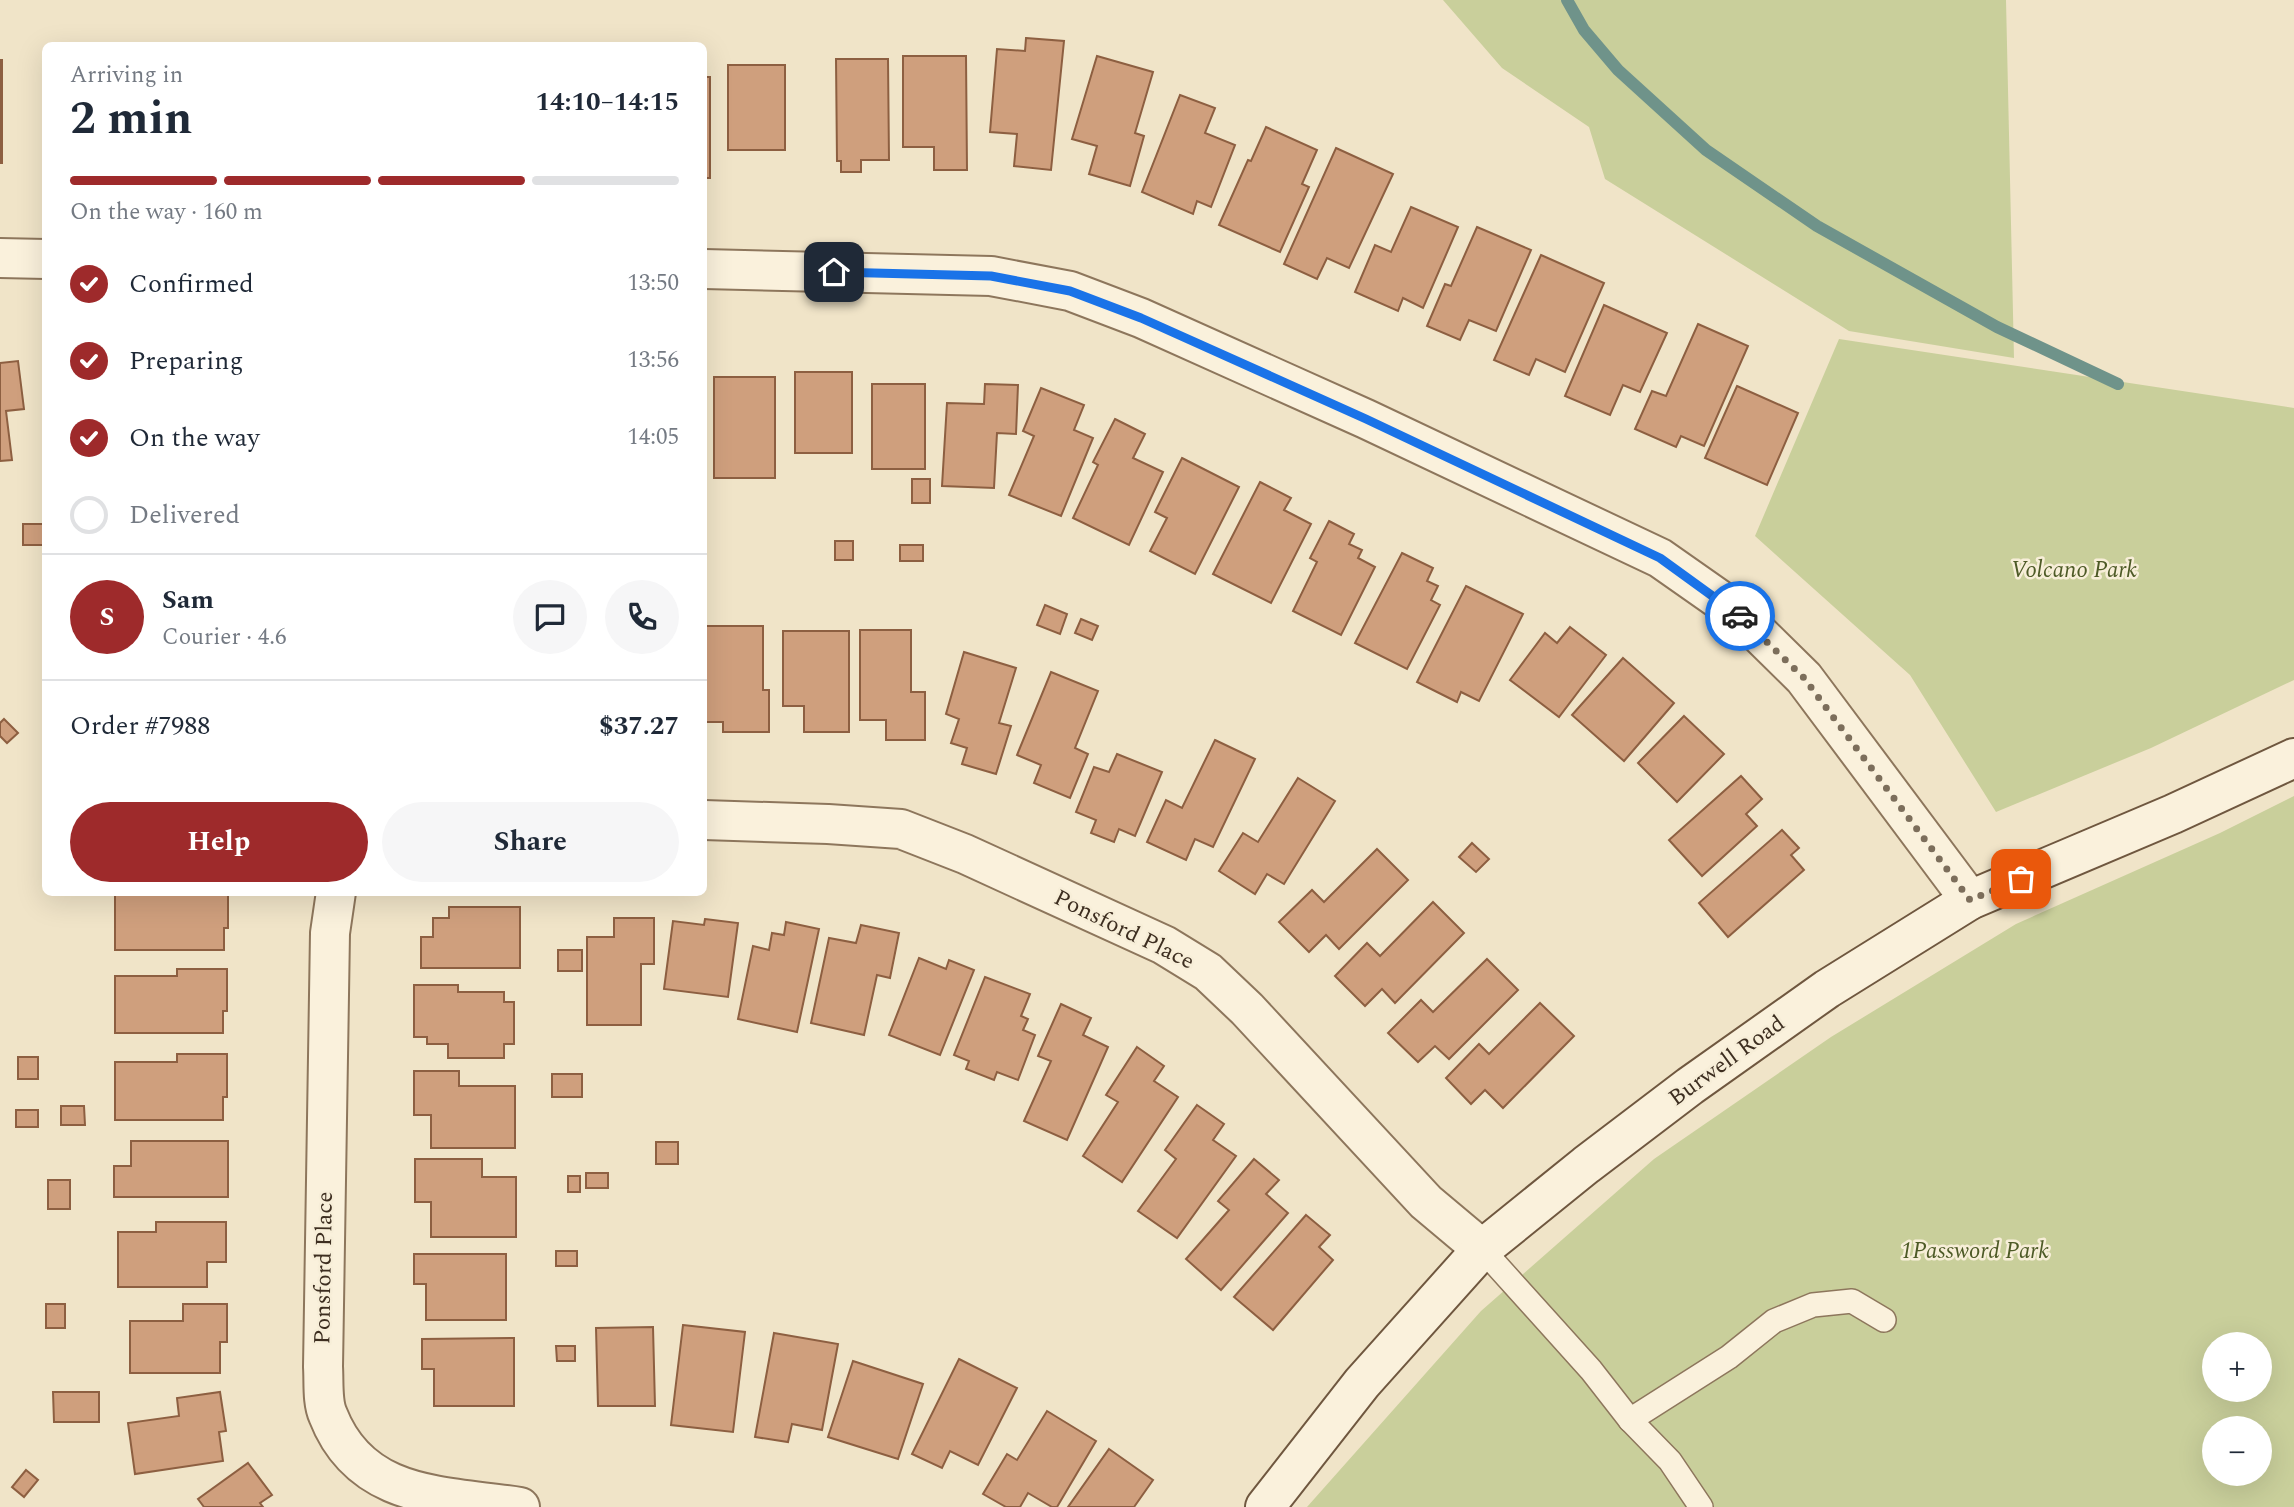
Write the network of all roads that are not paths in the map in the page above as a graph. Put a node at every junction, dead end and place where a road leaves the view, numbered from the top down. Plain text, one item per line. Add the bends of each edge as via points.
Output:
1 (0, 258) edge
2 (42, 259) edge
3 (707, 269) edge
4 (2294, 758) edge
5 (707, 820) edge
6 (335, 896) edge
7 (1970, 900) junction
8 (1482, 1249) junction
9 (1884, 1320) dead end
10 (1630, 1420) junction
11 (520, 1507) edge
12 (1265, 1507) edge
13 (1700, 1507) edge

1 - 2 street
3 - 7 street via 991,276 1070,291 1366,419 1660,558 1737,612 1804,678
4 - 7 street, Burwell Road
5 - 8 street, Ponsford Place via 901,829 1164,945 1208,972 1237,999 1426,1202
6 - 11 street, Ponsford Place via 330,933 323,1353 327,1413 348,1454 376,1477 409,1490
7 - 8 street, Burwell Road via 1827,989 1690,1086
8 - 10 lane
8 - 12 street, Burwell Road via 1362,1383
9 - 10 lane via 1852,1301 1813,1305 1774,1321 1729,1357
10 - 13 lane via 1670,1461

